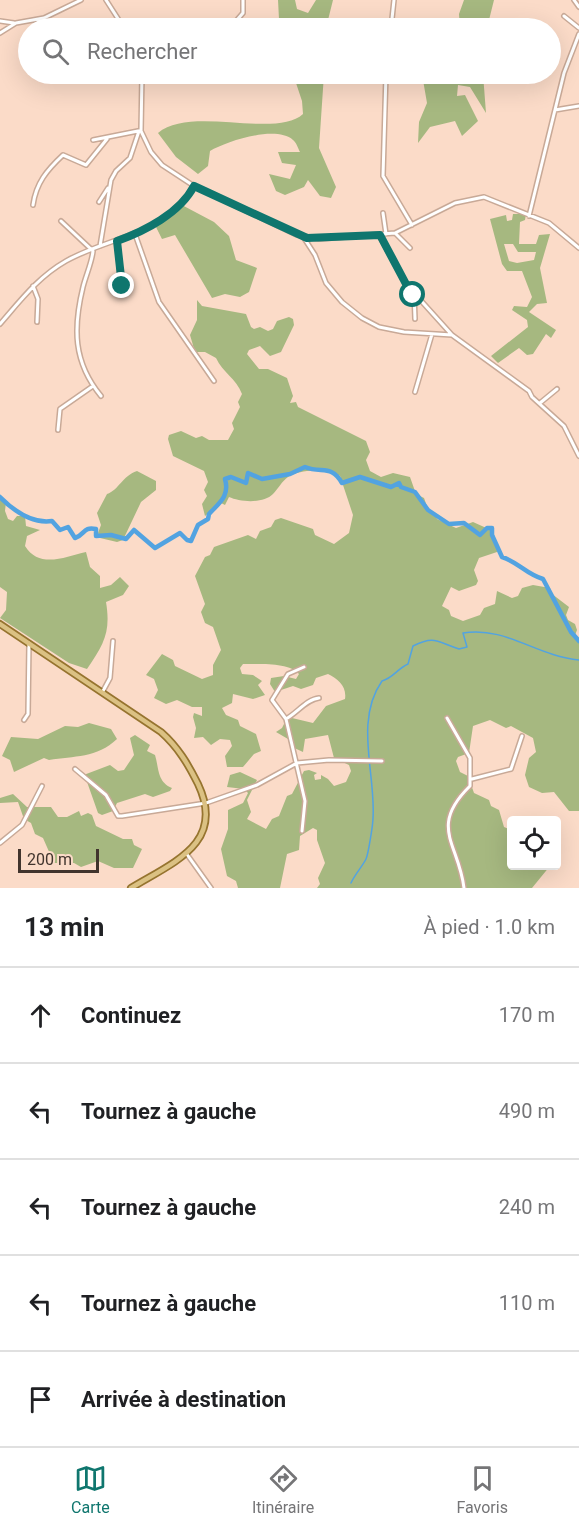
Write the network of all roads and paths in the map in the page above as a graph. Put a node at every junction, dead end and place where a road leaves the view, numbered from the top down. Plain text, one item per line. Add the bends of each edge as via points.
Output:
1 (81, 0) edge
2 (106, 0) edge
3 (243, 0) edge
4 (394, 0) edge
5 (574, 0) edge
6 (579, 7) edge
7 (564, 16) dead end
8 (44, 18) edge
9 (117, 18) edge
10 (239, 18) edge
11 (392, 18) edge
12 (0, 21) edge
13 (16, 23) joint
14 (579, 28) edge
15 (0, 33) edge
16 (579, 34) edge
17 (142, 84) edge
18 (386, 84) edge
19 (579, 106) edge
20 (555, 110) junction
21 (140, 131) junction
22 (107, 139) junction
23 (93, 140) dead end
24 (194, 186) junction
25 (109, 187) junction
26 (99, 202) dead end
27 (33, 205) dead end
28 (383, 213) dead end
29 (529, 216) junction
30 (61, 221) dead end
31 (412, 225) junction
32 (395, 233) junction
33 (135, 234) junction
34 (386, 234) junction
35 (380, 235) junction
36 (302, 237) junction
37 (117, 241) junction
38 (99, 246) junction
39 (410, 248) dead end
40 (579, 248) edge
41 (92, 249) junction
42 (33, 286) junction
43 (127, 286) dead end
44 (414, 292) junction
45 (415, 319) dead end
46 (37, 322) dead end
47 (0, 324) edge
48 (432, 334) junction
49 (452, 335) junction
50 (214, 381) dead end
51 (93, 386) junction
52 (557, 389) dead end
53 (415, 392) dead end
54 (101, 396) dead end
55 (540, 403) junction
56 (58, 430) dead end
57 (579, 456) edge
58 (0, 624) edge
59 (29, 641) junction
60 (113, 641) dead end
61 (304, 667) dead end
62 (104, 691) junction
63 (319, 698) dead end
64 (447, 718) dead end
65 (286, 719) junction
66 (24, 720) dead end
67 (522, 736) dead end
68 (382, 761) dead end
69 (297, 763) junction
70 (75, 769) dead end
71 (471, 780) junction
72 (42, 786) dead end
73 (206, 803) junction
74 (302, 831) dead end
75 (0, 843) edge
76 (186, 853) junction
77 (131, 888) edge
78 (211, 888) edge
79 (464, 888) edge

1 - 8 street
2 - 9 street
3 - 10 street via 243,13
4 - 11 street
5 - 6 street
7 - 14 street
12 - 13 street
13 - 15 street
16 - 20 street
17 - 21 street
18 - 31 street via 383,176
19 - 20 street
20 - 29 street
21 - 22 street
21 - 24 street via 162,165
21 - 25 street via 130,158 114,174
22 - 23 street
22 - 27 street via 86,165 63,155 44,174
24 - 33 street via 171,211
24 - 36 street
25 - 26 street
25 - 38 street
28 - 34 street
29 - 31 street via 480,197 449,206
29 - 40 street via 555,226
30 - 41 street
31 - 32 street
32 - 34 street
32 - 39 street
33 - 37 street
33 - 50 street via 159,302
34 - 35 street
35 - 36 street
35 - 44 street
36 - 48 street via 310,245 333,292 362,318 389,329
37 - 38 street
37 - 43 street via 121,284
38 - 41 street
41 - 42 street via 58,266
41 - 51 street via 76,341
42 - 46 street via 38,299
42 - 47 street
44 - 45 street
44 - 49 street
48 - 49 street
48 - 53 street
49 - 55 street via 501,369
51 - 54 street
51 - 56 street via 60,409
52 - 55 street
55 - 57 street via 564,426
58 - 59 main road
59 - 62 main road
59 - 66 street via 28,714
60 - 62 street via 110,678
61 - 65 street via 288,674 272,700
62 - 73 main road via 172,741
63 - 65 street via 311,699
64 - 71 street via 470,758
65 - 69 street
67 - 71 street via 511,769
68 - 69 street
69 - 73 street via 257,785
69 - 74 street via 305,801
70 - 73 street via 106,795 118,816
71 - 79 street via 454,801 448,821
72 - 75 street via 22,825
73 - 76 main road via 203,835
76 - 77 main road
76 - 78 street

